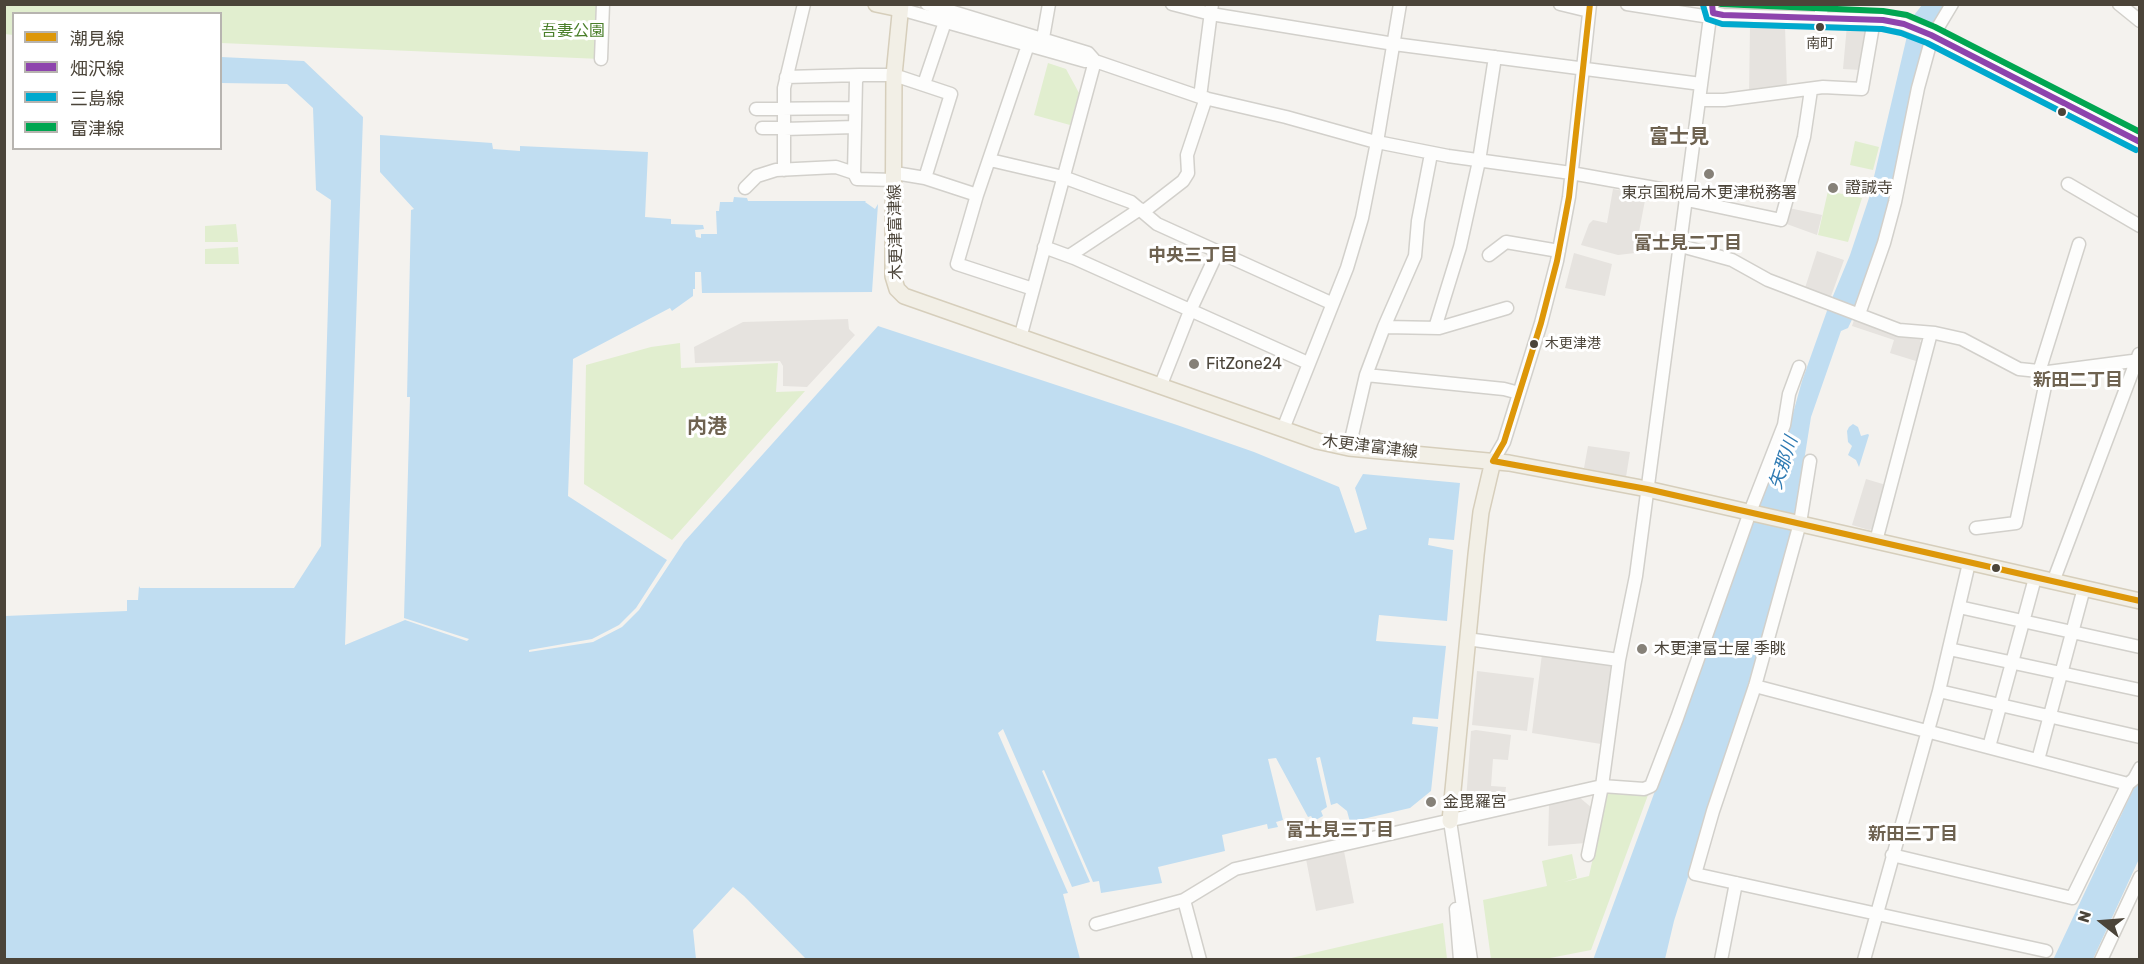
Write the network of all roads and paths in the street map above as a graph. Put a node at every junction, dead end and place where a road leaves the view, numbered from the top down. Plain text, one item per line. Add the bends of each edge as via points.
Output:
1 (603, 4) edge
2 (804, 4) edge
3 (876, 4) edge
4 (927, 4) edge
5 (1049, 4) edge
6 (1172, 4) edge
7 (1400, 4) edge
8 (1560, 4) edge
9 (1627, 4) edge
10 (1823, 4) edge
11 (1952, 4) edge
12 (2119, 4) edge
13 (900, 7) edge
14 (1589, 8) edge
15 (1212, 9) edge
16 (948, 12) edge
17 (1712, 12) edge
18 (2135, 13) edge
19 (1820, 17) junction
20 (1874, 20) junction
21 (1932, 36) junction
22 (1043, 38) junction
23 (1394, 44) junction
24 (1028, 45) junction
25 (1495, 57) junction
26 (601, 59) dead end
27 (1095, 61) junction
28 (1583, 68) junction
29 (860, 75) junction
30 (894, 75) junction
31 (786, 77) junction
32 (924, 84) junction
33 (1701, 84) junction
34 (1811, 90) junction
35 (1203, 97) junction
36 (1699, 100) junction
37 (855, 108) junction
38 (756, 110) dead end
39 (784, 110) junction
40 (855, 127) junction
41 (762, 128) dead end
42 (784, 128) junction
43 (1377, 142) junction
44 (2139, 142) edge
45 (1431, 154) junction
46 (990, 160) junction
47 (1479, 161) junction
48 (784, 170) junction
49 (854, 173) junction
50 (1571, 174) junction
51 (895, 176) junction
52 (1063, 177) junction
53 (925, 178) junction
54 (2068, 184) dead end
55 (745, 188) dead end
56 (977, 195) junction
57 (1687, 197) junction
58 (1141, 211) junction
59 (2139, 225) edge
60 (2079, 244) dead end
61 (1681, 246) junction
62 (1044, 247) junction
63 (1559, 251) junction
64 (1217, 253) junction
65 (1489, 255) dead end
66 (1070, 256) junction
67 (1033, 289) junction
68 (1331, 303) junction
69 (1507, 308) dead end
70 (1190, 311) junction
71 (1857, 314) junction
72 (1384, 327) junction
73 (1435, 328) junction
74 (1931, 333) junction
75 (1020, 338) junction
76 (2138, 358) edge
77 (1308, 363) junction
78 (1799, 367) dead end
79 (2044, 372) junction
80 (1366, 375) junction
81 (1160, 387) junction
82 (1519, 393) junction
83 (1283, 429) junction
84 (1349, 448) junction
85 (1493, 461) junction
86 (1810, 461) dead end
87 (1647, 489) junction
88 (1750, 512) junction
89 (1800, 523) junction
90 (1976, 528) dead end
91 (1876, 541) junction
92 (1969, 563) junction
93 (2035, 578) junction
94 (2053, 582) junction
95 (2084, 588) junction
96 (2139, 601) edge
97 (1959, 606) junction
98 (2022, 621) junction
99 (2072, 632) junction
100 (1467, 639) junction
101 (2139, 647) edge
102 (1949, 649) junction
103 (1619, 660) junction
104 (2011, 662) junction
105 (2061, 673) junction
106 (1755, 686) junction
107 (2139, 690) edge
108 (1939, 691) junction
109 (2001, 705) junction
110 (2050, 716) junction
111 (1928, 731) junction
112 (2139, 736) edge
113 (1989, 747) junction
114 (2038, 760) junction
115 (2139, 768) edge
116 (2128, 784) junction
117 (1602, 786) junction
118 (1449, 821) junction
119 (1588, 855) dead end
120 (1892, 855) junction
121 (2139, 878) edge
122 (1736, 883) junction
123 (1184, 900) junction
124 (1876, 914) junction
125 (1096, 924) dead end
126 (2046, 951) dead end
127 (1465, 958) edge
128 (1200, 960) edge
129 (1721, 960) edge
130 (1864, 960) edge
131 (2101, 960) edge

1 - 26 street
2 - 31 street
3 - 13 main road
4 - 16 street
5 - 22 street
6 - 15 street
7 - 23 street
8 - 14 street
9 - 17 street
10 - 19 street
11 - 21 street
12 - 18 street
13 - 16 street
13 - 30 main road, 木更津富津線
14 - 28 street
15 - 23 street
15 - 35 street
16 - 22 street
16 - 24 street
16 - 32 street
17 - 19 street
17 - 33 street
19 - 20 street
20 - 21 street via 1904,24
20 - 34 street via 1862,89
21 - 44 street
21 - 71 street via 1884,243
22 - 27 street via 1089,53
23 - 25 street
23 - 43 street
24 - 27 street
24 - 46 street
25 - 28 street
25 - 47 street
27 - 35 street
27 - 52 street
28 - 33 street
28 - 50 street
29 - 30 street
29 - 31 street
29 - 37 street via 856,80
30 - 32 street
30 - 51 main road, 木更津富津線
31 - 39 street
32 - 53 street via 951,94
33 - 36 street
34 - 36 street
34 - 57 street via 1804,137 1781,220
35 - 43 street
35 - 58 street via 1187,155 1188,173 1183,181
36 - 57 street
37 - 39 street
37 - 40 street
38 - 39 street
39 - 42 street
40 - 42 street
40 - 49 street
41 - 42 street
42 - 48 street
43 - 45 street
43 - 68 street via 1362,218 1347,268
45 - 47 street
45 - 72 street via 1415,256
46 - 52 street
46 - 56 street
47 - 50 street
47 - 73 street via 1460,247
48 - 49 street via 836,167
48 - 55 street via 764,172
49 - 51 street via 857,179
50 - 57 street
50 - 63 street
51 - 53 street
51 - 75 main road, 木更津富津線 via 893,276 897,290 904,296
52 - 58 street via 1131,202
52 - 62 street
53 - 56 street
54 - 59 street
56 - 67 street via 957,264
57 - 61 street
58 - 64 street via 1156,224
58 - 66 street
60 - 79 street
61 - 71 street via 1732,260 1768,280
61 - 87 street
62 - 66 street
62 - 67 street
63 - 65 street via 1506,242
63 - 82 street
64 - 68 street
64 - 70 street
66 - 70 street
67 - 75 street
68 - 77 street
69 - 73 street
70 - 77 street
70 - 81 street
71 - 74 street via 1899,330
72 - 73 street
72 - 80 street
74 - 79 street via 1962,339 2019,369
74 - 91 street
75 - 81 main road, 木更津富津線
76 - 79 street
76 - 94 street
77 - 83 street
78 - 88 street via 1784,425
79 - 90 street via 2016,523
80 - 82 street
80 - 84 street
81 - 83 main road, 木更津富津線
82 - 85 street via 1504,442
83 - 84 main road, 木更津富津線
84 - 85 main road, 木更津富津線
85 - 87 main road, 木更津富津線
85 - 100 main road via 1481,512
86 - 89 street
87 - 88 main road, 木更津富津線
87 - 103 street via 1636,576
88 - 89 main road, 木更津富津線
88 - 117 street via 1651,786
89 - 91 main road, 木更津富津線
89 - 106 street
91 - 92 main road, 木更津富津線
92 - 93 main road, 木更津富津線
92 - 97 street
93 - 94 main road, 木更津富津線
93 - 98 street
94 - 95 main road, 木更津富津線
95 - 96 main road, 木更津富津線
95 - 99 street
97 - 98 street
97 - 102 street
98 - 99 street
98 - 104 street
99 - 101 street
99 - 105 street
100 - 103 street
100 - 118 main road
102 - 104 street
102 - 108 street
103 - 117 street
104 - 105 street
104 - 109 street
105 - 107 street
105 - 110 street
106 - 111 street
106 - 122 street via 1695,874
108 - 109 street
108 - 111 street
109 - 110 street
109 - 113 street
110 - 112 street
110 - 114 street
111 - 113 street
111 - 120 street
113 - 114 street
114 - 116 street
115 - 116 street
116 - 120 street via 2072,898
117 - 118 street
117 - 119 street
118 - 123 street via 1235,869
118 - 127 street
120 - 124 street
121 - 131 street
122 - 124 street
122 - 129 street
123 - 125 street
123 - 128 street
124 - 126 street
124 - 130 street

